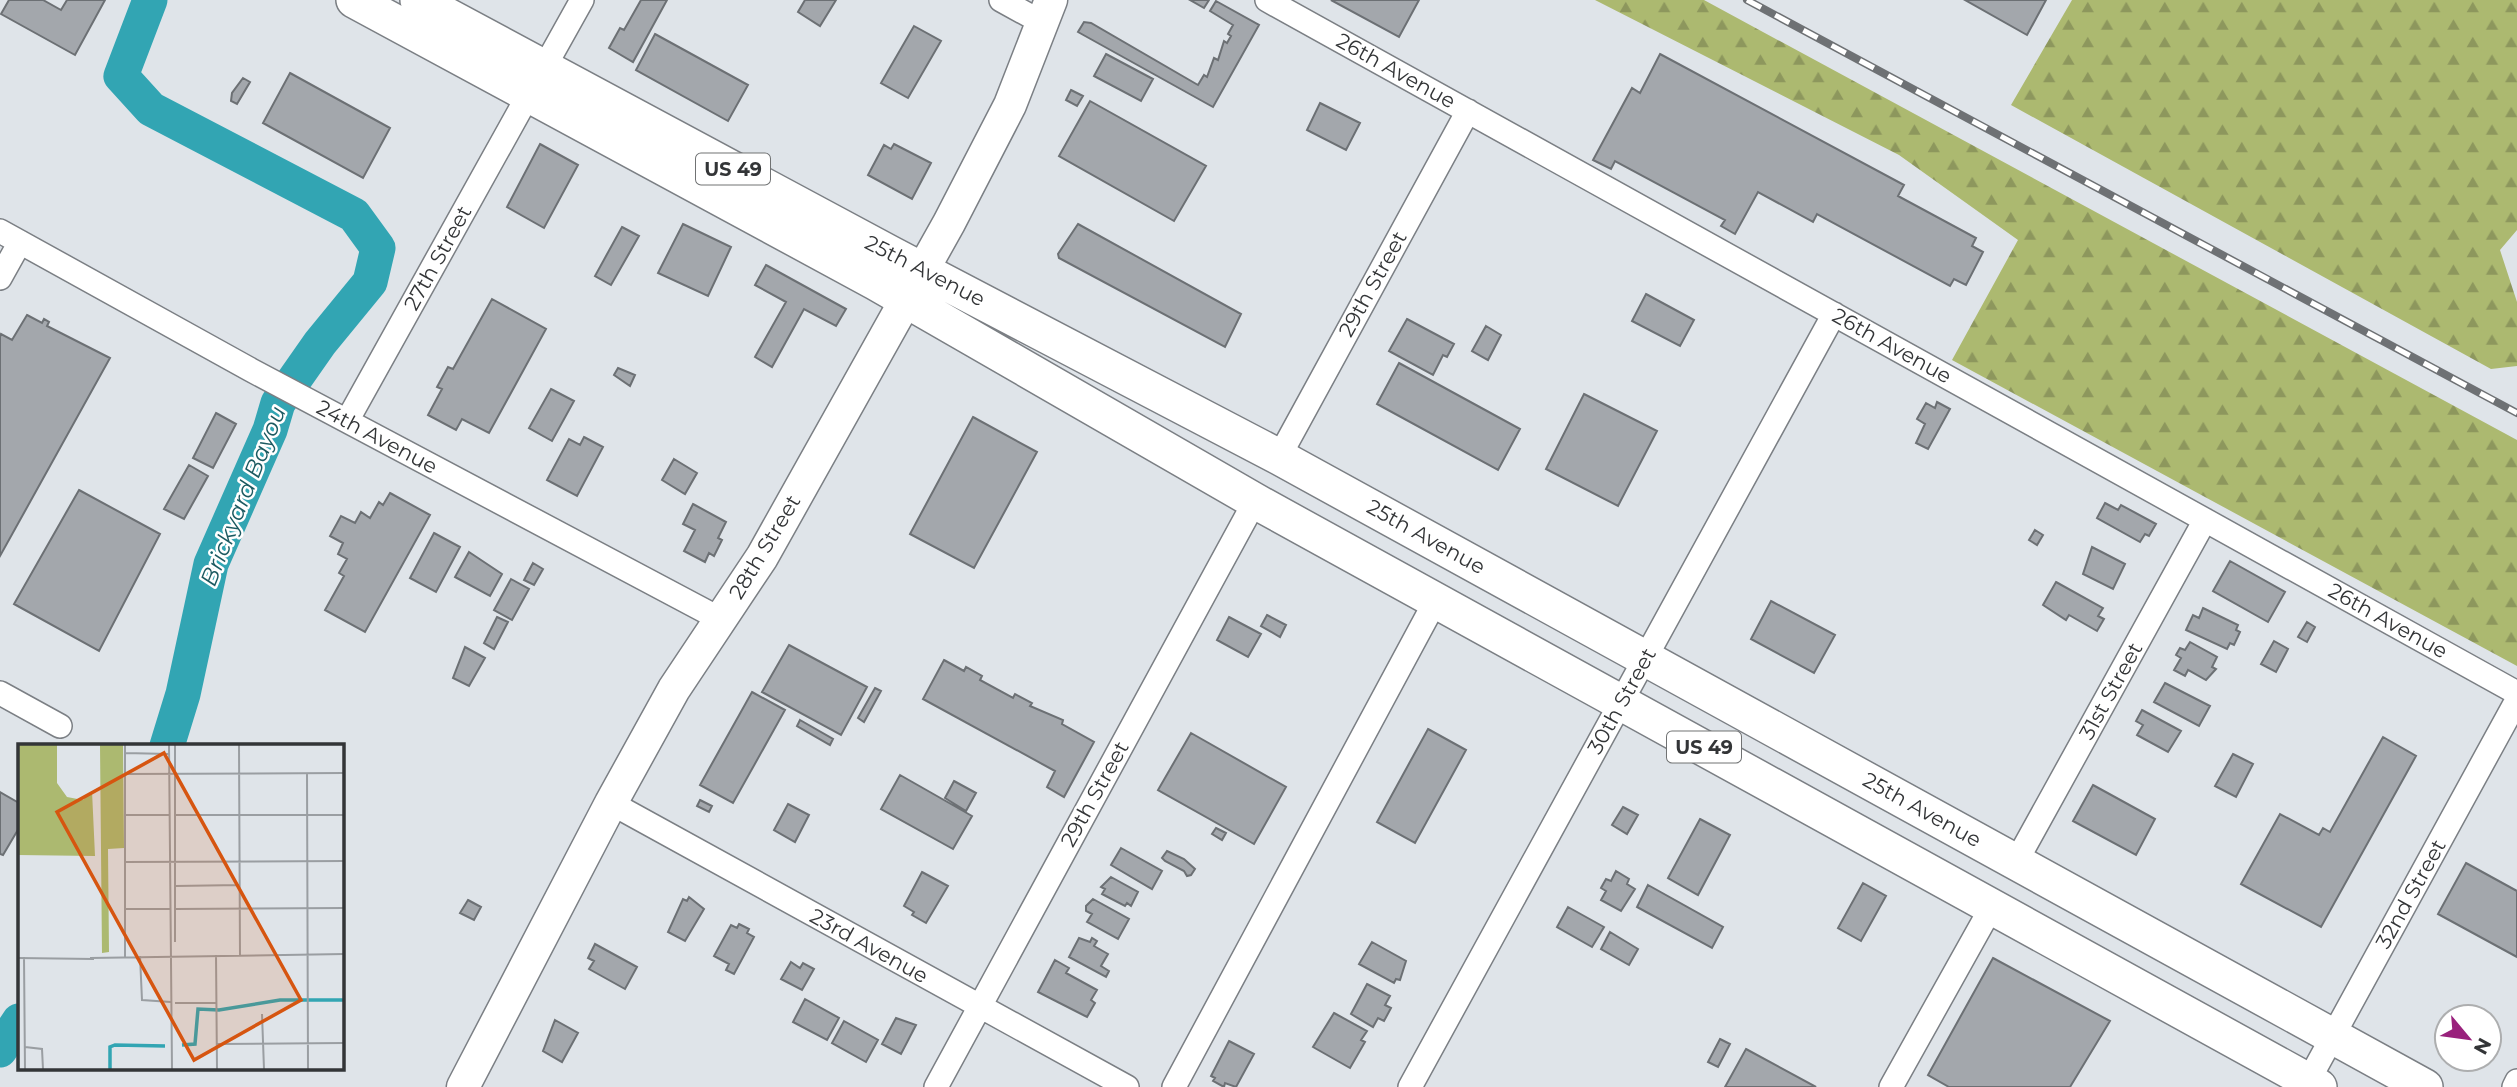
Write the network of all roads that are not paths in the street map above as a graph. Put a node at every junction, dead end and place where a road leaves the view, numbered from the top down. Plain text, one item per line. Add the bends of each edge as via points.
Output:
1 (354, 0) edge
2 (418, 0) edge
3 (582, 0) edge
4 (1001, 0) edge
5 (1268, 0) edge
6 (1047, 12) edge
7 (536, 81) junction
8 (1468, 111) junction
9 (10, 236) edge
10 (922, 269) junction
11 (0, 278) edge
12 (905, 299) junction
13 (1834, 314) junction
14 (338, 416) junction
15 (1279, 457) junction
16 (1255, 501) junction
17 (2205, 520) junction
18 (1436, 600) junction
19 (720, 618) junction
20 (1646, 657) junction
21 (0, 693) edge
22 (2517, 693) edge
23 (2517, 700) edge
24 (1622, 701) junction
25 (60, 726) dead end
26 (611, 803) junction
27 (2016, 862) junction
28 (1991, 908) junction
29 (979, 1007) junction
30 (2333, 1036) junction
31 (2517, 1081) edge
32 (2311, 1085) edge
33 (464, 1087) edge
34 (936, 1087) edge
35 (1127, 1087) edge
36 (1174, 1087) edge
37 (1410, 1087) edge
38 (1891, 1087) edge
39 (2425, 1087) edge
40 (2514, 1087) edge

1 - 7 main road, 25th Avenue / US 49
2 - 7 main road, 25th Avenue / US 49
3 - 7 street, 27th Street
4 - 6 street
5 - 8 street, 26th Avenue
6 - 10 main road, 28th Street via 1010,105
7 - 10 main road, 25th Avenue / US 49
7 - 12 main road, 25th Avenue / US 49
7 - 14 street, 27th Street
8 - 13 street, 26th Avenue
8 - 15 street, 29th Street
9 - 11 street
9 - 14 street, 24th Avenue
10 - 12 main road, 28th Street
10 - 15 main road, 25th Avenue / US 49
12 - 16 main road, 25th Avenue / US 49
12 - 19 main road, 28th Street via 762,557
13 - 17 street, 26th Avenue
13 - 20 street, 30th Street
14 - 19 street, 24th Avenue
15 - 20 main road, 25th Avenue / US 49
16 - 18 main road, 25th Avenue / US 49
16 - 29 street, 29th Street
17 - 22 street, 26th Avenue
17 - 27 street, 31st Street
18 - 24 main road, 25th Avenue / US 49
18 - 36 street
19 - 26 main road, 28th Street
20 - 24 street, 30th Street
20 - 27 main road, 25th Avenue / US 49
21 - 25 street
23 - 30 street, 32nd Street
24 - 28 main road, 25th Avenue / US 49
24 - 37 street, 30th Street
26 - 29 street, 23rd Avenue
26 - 33 main road, 28th Street
27 - 30 main road, 25th Avenue / US 49
28 - 32 main road, 25th Avenue / US 49
28 - 38 street
29 - 34 street, 29th Street
29 - 35 street, 23rd Avenue
30 - 32 street, 32nd Street
30 - 39 main road, 25th Avenue / US 49
31 - 40 street

